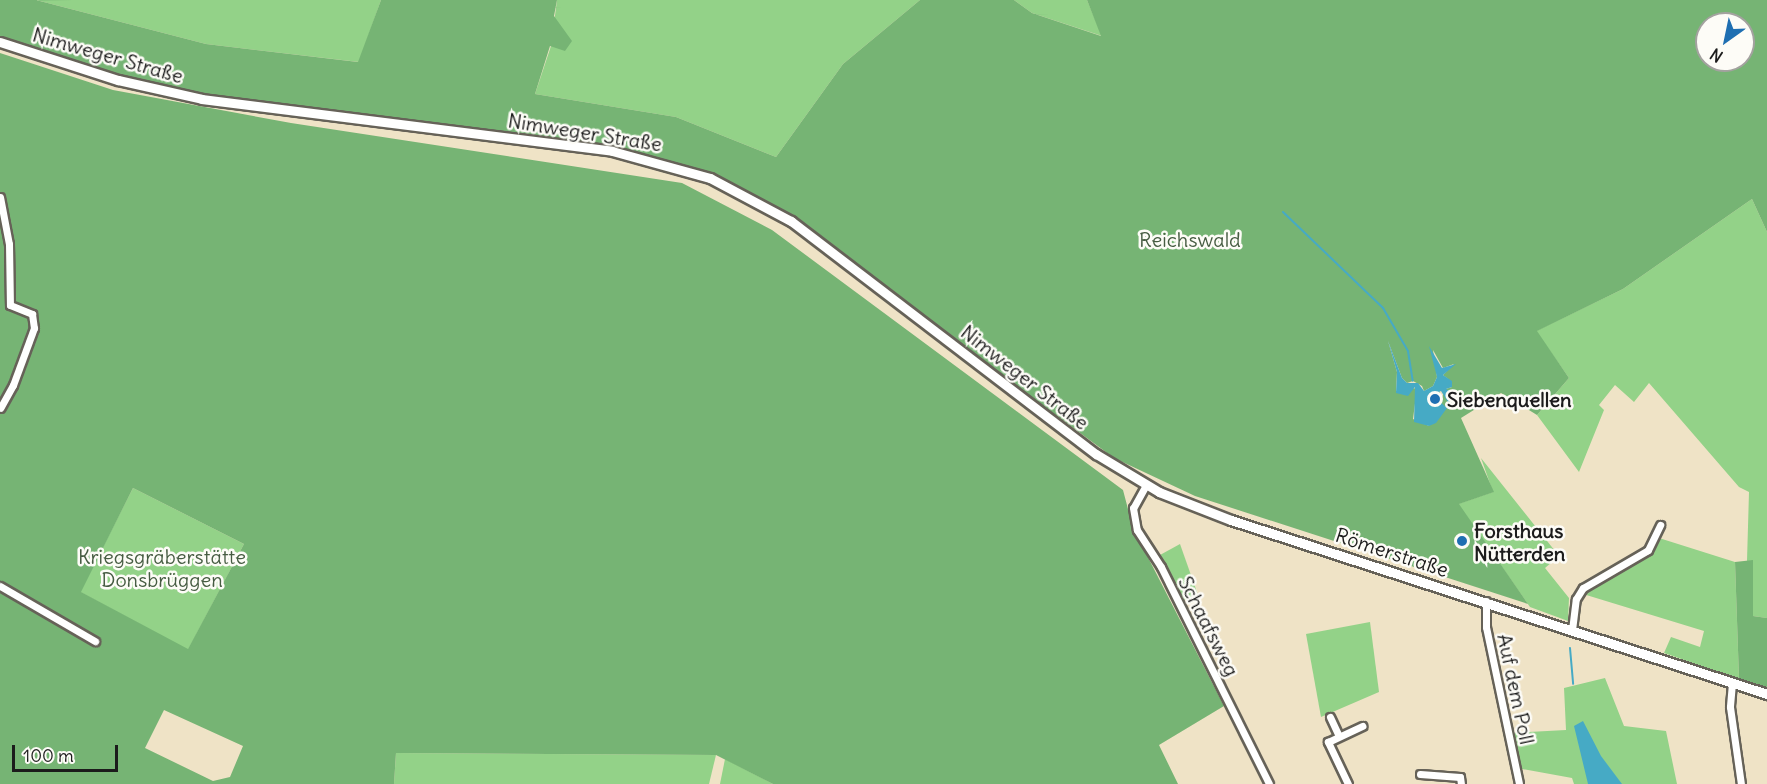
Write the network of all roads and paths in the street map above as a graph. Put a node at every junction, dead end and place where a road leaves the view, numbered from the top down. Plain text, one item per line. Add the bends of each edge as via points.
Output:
1 (0, 42) edge
2 (0, 197) edge
3 (0, 408) edge
4 (1146, 485) junction
5 (1660, 525) dead end
6 (0, 585) edge
7 (1486, 601) junction
8 (1572, 630) junction
9 (95, 641) dead end
10 (1732, 682) junction
11 (1767, 693) edge
12 (1330, 717) dead end
13 (1363, 726) dead end
14 (1339, 736) junction
15 (1420, 774) dead end
16 (1269, 784) edge
17 (1348, 784) edge
18 (1461, 784) edge
19 (1519, 784) edge
20 (1741, 784) edge

1 - 4 main road, Nimweger Straße via 118,80 202,99 612,151 710,178 791,221 1096,454
2 - 3 street via 9,244 10,305 32,314 34,328 13,386
4 - 7 main road, Römerstraße via 1222,517
4 - 16 street, Schaafsweg via 1133,508 1137,530 1166,577
5 - 8 street via 1648,550 1583,588 1576,599
6 - 9 street
7 - 8 main road, Römerstraße
7 - 19 street, Auf dem Poll via 1486,627
8 - 10 main road, Römerstraße
10 - 11 main road, Römerstraße
10 - 20 street via 1730,707
12 - 14 street
13 - 14 street
14 - 17 street via 1328,741
15 - 18 street via 1460,777

